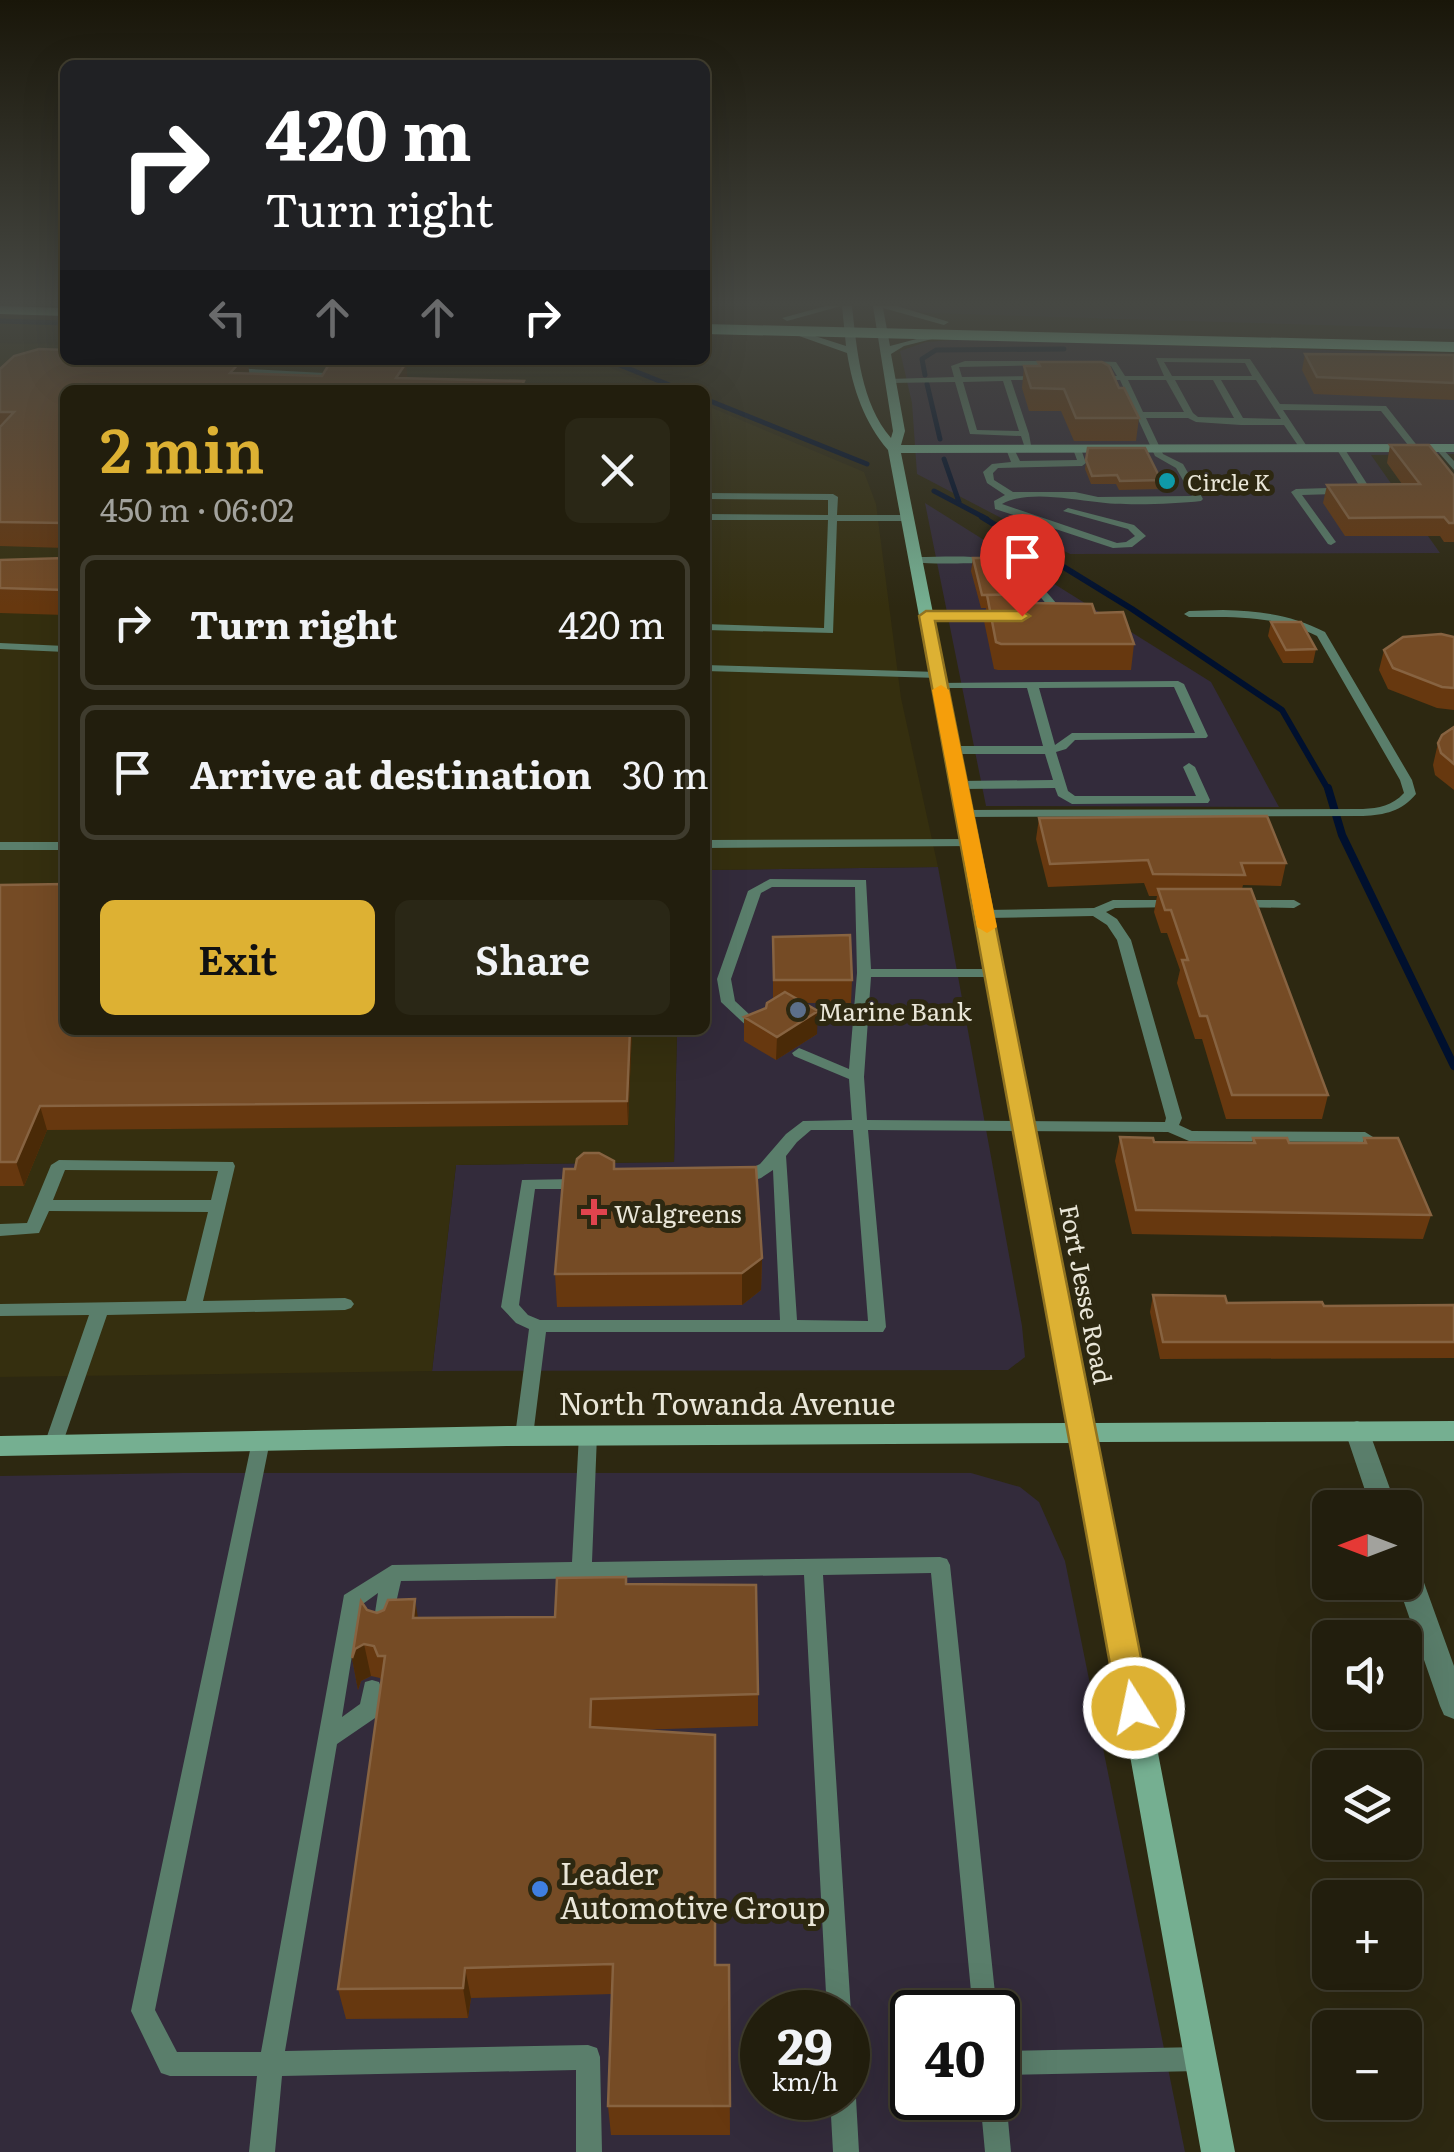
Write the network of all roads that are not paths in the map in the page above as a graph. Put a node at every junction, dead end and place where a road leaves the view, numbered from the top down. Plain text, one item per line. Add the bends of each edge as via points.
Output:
1 (868, 406) edge
2 (895, 406) edge
3 (966, 406) edge
4 (1015, 406) edge
5 (1136, 406) edge
6 (1185, 406) edge
7 (1232, 406) edge
8 (1277, 407) joint
9 (1140, 415) junction
10 (1190, 415) junction
11 (1241, 422) junction
12 (1286, 422) junction
13 (1024, 434) junction
14 (1156, 448) junction
15 (1304, 448) junction
16 (1340, 448) junction
17 (1416, 448) junction
18 (1439, 448) junction
19 (1454, 448) edge
20 (894, 449) junction
21 (1010, 449) junction
22 (1029, 449) junction
23 (1077, 449) junction
24 (1017, 464) junction
25 (1454, 467) edge
26 (1011, 495) junction
27 (710, 496) edge
28 (1068, 510) dead end
29 (710, 517) edge
30 (835, 518) junction
31 (908, 518) junction
32 (1331, 542) dead end
33 (916, 560) junction
34 (1189, 614) dead end
35 (926, 616) junction
36 (1016, 616) edge
37 (1035, 616) edge
38 (710, 627) edge
39 (0, 646) edge
40 (60, 649) edge
41 (710, 668) edge
42 (939, 680) junction
43 (1032, 685) junction
44 (953, 750) junction
45 (1050, 750) junction
46 (1189, 767) dead end
47 (1060, 784) junction
48 (959, 786) junction
49 (965, 814) junction
50 (970, 843) junction
51 (710, 844) edge
52 (0, 846) edge
53 (60, 846) edge
54 (1185, 904) edge
55 (1222, 904) edge
56 (1294, 904) dead end
57 (1096, 912) junction
58 (985, 914) junction
59 (996, 973) junction
60 (864, 974) junction
61 (756, 1028) edge
62 (799, 1053) dead end
63 (856, 1077) junction
64 (862, 1123) junction
65 (1022, 1124) junction
66 (1170, 1127) junction
67 (1365, 1136) edge
68 (780, 1158) junction
69 (718, 1182) edge
70 (574, 1184) edge
71 (43, 1205) junction
72 (216, 1206) junction
73 (0, 1230) edge
74 (345, 1304) dead end
75 (193, 1306) junction
76 (100, 1309) junction
77 (0, 1310) edge
78 (538, 1326) junction
79 (789, 1326) junction
80 (1358, 1431) junction
81 (1454, 1431) edge
82 (1084, 1432) junction
83 (588, 1435) junction
84 (524, 1436) junction
85 (261, 1441) junction
86 (52, 1445) junction
87 (0, 1446) edge
88 (1378, 1490) edge
89 (813, 1567) junction
90 (582, 1570) junction
91 (392, 1573) junction
92 (1417, 1600) edge
93 (382, 1633) edge
94 (372, 1689) dead end
95 (1454, 1706) edge
96 (327, 1740) junction
97 (838, 1990) edge
98 (983, 1990) edge
99 (1200, 2060) junction
100 (271, 2064) junction
101 (1020, 2064) edge
102 (845, 2120) edge
103 (995, 2120) edge
104 (262, 2152) edge
105 (589, 2152) edge
106 (846, 2152) edge
107 (998, 2152) edge
108 (1218, 2152) edge

1 - 20 main road, Fort Jesse Road via 876,432
2 - 20 main road, Fort Jesse Road
3 - 13 lane via 973,432
4 - 13 lane
5 - 9 lane
6 - 10 lane
7 - 11 lane
8 - 12 lane
8 - 17 lane via 1383,408
9 - 10 lane
9 - 14 lane
10 - 11 lane
11 - 12 lane
12 - 15 lane
13 - 22 lane
14 - 15 main road
14 - 23 main road
14 - 26 lane via 1180,466 1198,499
15 - 16 main road
16 - 17 main road
16 - 32 lane via 1366,490 1296,492
17 - 18 main road
18 - 19 main road
18 - 25 lane
20 - 21 main road
20 - 31 main road, Fort Jesse Road
21 - 22 main road
21 - 24 lane
22 - 23 main road
23 - 24 lane via 1082,463
24 - 26 lane via 988,472
26 - 28 lane via 998,507 1029,520 1116,546 1142,536
27 - 30 lane via 834,497
29 - 30 lane
30 - 31 lane
30 - 38 lane via 829,631
31 - 33 main road, Fort Jesse Road
33 - 35 main road, Fort Jesse Road
33 - 37 lane via 1011,564 1037,583 1059,613
34 - 49 lane via 1274,615 1320,634 1410,794 1403,803 1385,812
35 - 36 lane
35 - 42 main road, Fort Jesse Road
39 - 40 lane
41 - 42 lane
42 - 43 lane
42 - 44 main road, Fort Jesse Road
43 - 45 lane
43 - 45 lane via 1178,684 1202,736 1072,737
44 - 45 lane
44 - 48 main road, Fort Jesse Road
45 - 47 lane
46 - 47 lane via 1204,800 1072,800
47 - 48 lane
48 - 49 main road, Fort Jesse Road
49 - 50 main road, Fort Jesse Road
50 - 51 lane
50 - 58 main road, Fort Jesse Road
52 - 53 lane
54 - 57 lane via 1113,904
55 - 56 lane
57 - 58 lane
57 - 66 lane via 1124,940 1174,1118
58 - 59 main road, Fort Jesse Road
59 - 60 lane
59 - 65 main road, Fort Jesse Road
60 - 61 lane via 861,883 763,885 755,891 724,979 728,1002
60 - 63 lane
62 - 63 lane
63 - 64 lane
64 - 65 lane
64 - 68 lane via 808,1125 795,1132
64 - 79 lane via 877,1327
65 - 66 lane
65 - 82 main road, Fort Jesse Road
66 - 67 lane via 1189,1136
68 - 69 lane via 758,1175
68 - 79 lane
70 - 78 lane via 528,1184 510,1307
71 - 72 lane
71 - 72 lane via 58,1165 227,1166
71 - 73 lane via 33,1230
72 - 75 lane
74 - 75 lane
75 - 76 lane
76 - 77 lane
76 - 86 lane
78 - 79 lane
78 - 84 lane
80 - 81 main road, North Towanda Avenue
80 - 82 main road, North Towanda Avenue
80 - 88 street
82 - 83 main road, North Towanda Avenue
82 - 99 main road, Fort Jesse Road
83 - 84 main road, North Towanda Avenue
83 - 90 lane
84 - 85 main road, North Towanda Avenue
85 - 86 main road, North Towanda Avenue
85 - 100 lane via 143,2011 170,2064
86 - 87 main road, North Towanda Avenue
89 - 90 lane
89 - 97 lane
89 - 98 lane via 940,1564
90 - 91 lane
91 - 93 lane
91 - 96 lane via 351,1601
92 - 95 street
94 - 96 lane via 370,1709
96 - 100 lane
99 - 101 lane
99 - 108 main road, Fort Jesse Road
100 - 104 lane
100 - 105 lane via 588,2057
102 - 106 lane
103 - 107 lane

